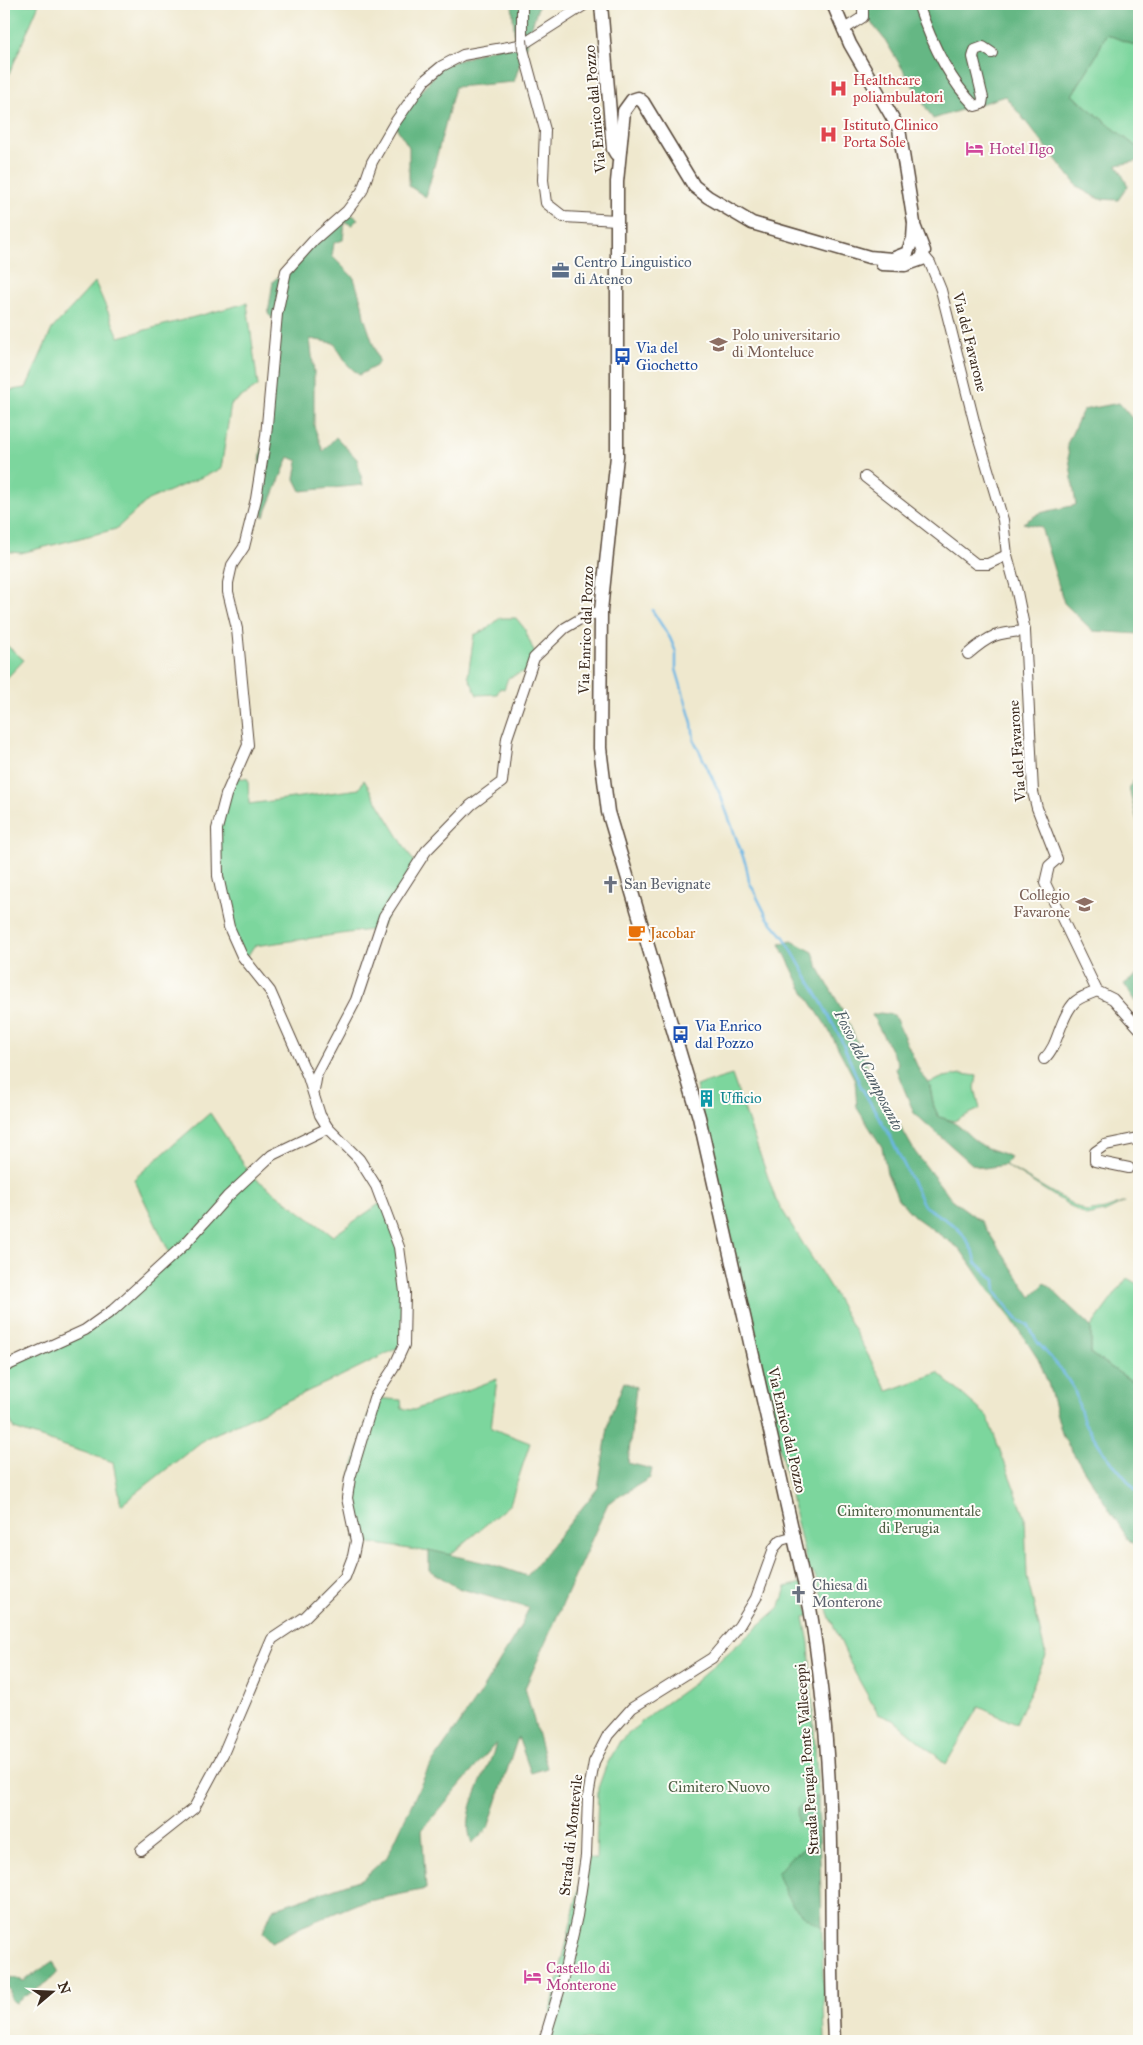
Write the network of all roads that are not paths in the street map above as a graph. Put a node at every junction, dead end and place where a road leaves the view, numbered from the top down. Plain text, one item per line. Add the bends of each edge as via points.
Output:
1 (522, 4) edge
2 (586, 4) edge
3 (601, 4) edge
4 (826, 4) edge
5 (833, 4) edge
6 (863, 4) edge
7 (918, 4) edge
8 (843, 30) junction
9 (522, 44) junction
10 (992, 53) dead end
11 (873, 84) junction
12 (619, 158) junction
13 (617, 220) junction
14 (916, 252) junction
15 (865, 477) dead end
16 (1007, 554) junction
17 (601, 611) junction
18 (1025, 631) junction
19 (968, 654) dead end
20 (1097, 991) junction
21 (1139, 1028) edge
22 (1044, 1059) dead end
23 (314, 1094) junction
24 (328, 1128) junction
25 (1139, 1138) edge
26 (1129, 1168) dead end
27 (4, 1367) edge
28 (795, 1536) junction
29 (141, 1850) dead end
30 (544, 2041) edge
31 (834, 2041) edge

1 - 9 street
2 - 9 street
3 - 12 street, Via Enrico dal Pozzo via 613,149
4 - 11 street via 841,46
5 - 8 street
6 - 8 street via 863,18
7 - 10 street via 942,58 964,95 975,106 982,104 983,98 974,50 983,47
8 - 11 street
9 - 13 street via 545,130 543,180 546,203 564,217
9 - 23 street via 463,55 425,80 372,162 362,191 347,211 286,271 277,314 266,436 256,499 244,547 232,565 228,592 237,628 248,745 226,795 217,829 218,876 229,926 242,956 270,991
11 - 14 street via 899,129
12 - 13 street, Via Enrico dal Pozzo
12 - 14 street via 624,111 627,104 638,98 649,110 694,186 752,223 869,257 892,259
13 - 17 street, Via Enrico dal Pozzo via 617,456
14 - 16 street, Via del Favarone via 930,263 946,307 976,429 1003,520
15 - 16 street via 976,564 988,564
16 - 18 street, Via del Favarone
17 - 23 street via 564,628 534,658 507,738 502,782 471,805 426,851 384,916 356,1000 317,1074
17 - 28 street, Via Enrico dal Pozzo via 600,748 608,812 699,1117
18 - 19 street via 999,632
18 - 20 street, Via del Favarone via 1033,792 1057,859 1049,866 1046,882
20 - 21 street via 1113,999
20 - 22 street via 1073,1004 1050,1053
23 - 24 street
24 - 27 street via 272,1155 227,1197 185,1244 113,1310 85,1330
24 - 29 street via 359,1159 376,1186 400,1248 405,1292 404,1345 374,1398 350,1478 347,1498 356,1542 353,1556 345,1577 305,1617 272,1639 223,1754 194,1808
25 - 26 street via 1105,1145 1095,1152 1095,1161
28 - 30 street, Strada di Montevile via 781,1540 774,1548 756,1598 739,1626 712,1658 632,1708 608,1735 594,1762 577,1916
28 - 31 street, Strada Perugia Ponte Valleceppi via 817,1652 830,1805

